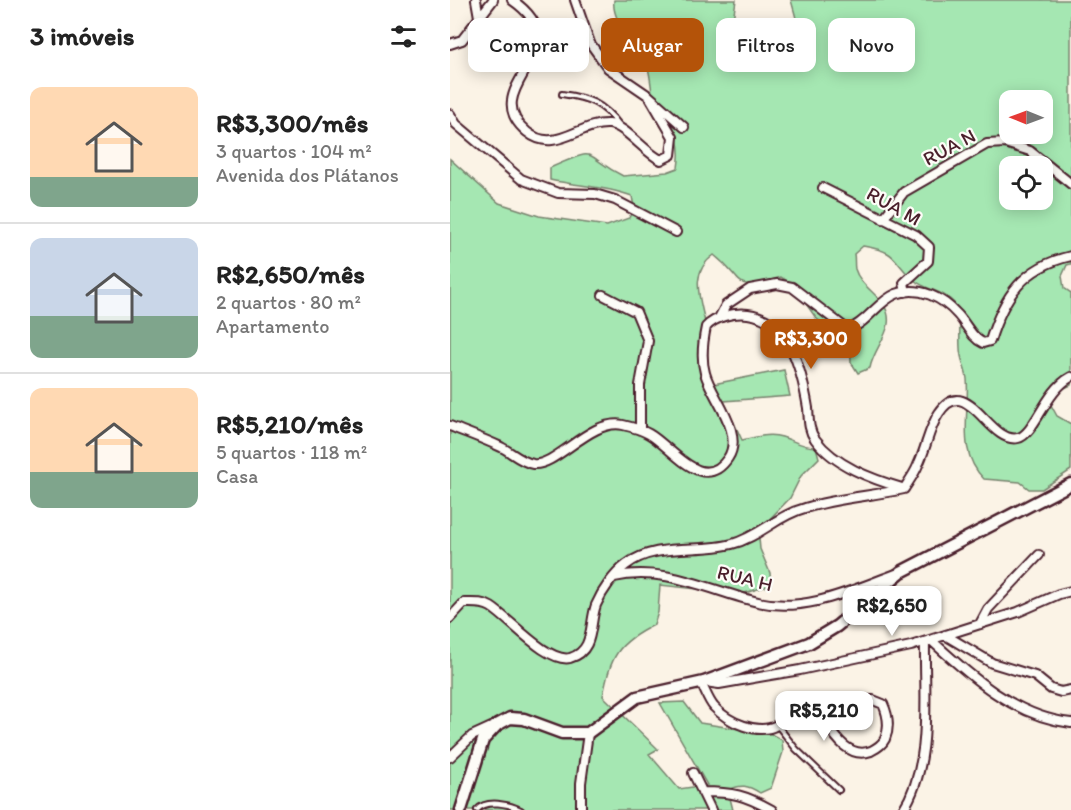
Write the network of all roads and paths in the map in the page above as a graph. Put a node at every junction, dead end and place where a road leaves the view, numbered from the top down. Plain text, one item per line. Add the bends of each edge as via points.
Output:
1 (476, 0) edge
2 (493, 0) edge
3 (512, 0) edge
4 (575, 0) edge
5 (479, 17) junction
6 (450, 44) edge
7 (561, 94) dead end
8 (649, 96) junction
9 (450, 114) edge
10 (684, 126) dead end
11 (622, 129) junction
12 (1071, 184) edge
13 (823, 188) dead end
14 (883, 219) junction
15 (676, 232) dead end
16 (1071, 256) edge
17 (906, 292) junction
18 (603, 295) dead end
19 (719, 318) junction
20 (1071, 377) edge
21 (450, 426) edge
22 (640, 430) junction
23 (1071, 484) edge
24 (904, 489) junction
25 (1039, 555) dead end
26 (900, 572) junction
27 (613, 578) junction
28 (1071, 591) edge
29 (450, 618) edge
30 (980, 624) junction
31 (945, 635) junction
32 (928, 641) junction
33 (702, 682) junction
34 (1071, 690) edge
35 (855, 700) dead end
36 (1071, 723) edge
37 (497, 725) junction
38 (777, 725) junction
39 (588, 732) junction
40 (450, 757) edge
41 (693, 773) dead end
42 (839, 790) dead end
43 (702, 792) junction
44 (461, 810) edge
45 (477, 810) edge
46 (521, 810) edge
47 (581, 810) edge
48 (711, 810) edge
49 (772, 810) edge
50 (903, 810) edge

1 - 5 street
2 - 5 street
3 - 11 street via 525,9 538,30 538,47 511,96 513,117 538,139 557,141 610,124
4 - 8 street via 590,43 608,68
5 - 6 street via 462,40
7 - 11 lane via 586,97 609,111
8 - 10 street
8 - 11 street via 673,137 670,155 661,160 647,153
9 - 15 street via 456,124 521,179 558,193 595,194 615,200
12 - 14 street, RUA N via 1030,151 1005,143 987,144 904,192
13 - 14 street, RUA M
14 - 17 street, RUA M via 916,235 929,247 928,261 904,283
16 - 17 street via 1030,272 1012,291 990,341 983,343 976,340 957,314 929,292
17 - 19 street via 884,301 848,330 792,287 777,284 750,289 726,305
18 - 22 street via 636,312 648,341 640,385
19 - 22 street via 706,327 705,373 733,438 729,457 715,470 701,472
19 - 24 street via 742,313 757,315 776,326 795,359 814,438 851,468
20 - 24 street via 1045,402 1029,433 1017,438 1000,433 966,401 947,405 939,413 918,467
21 - 22 street via 532,464 542,464 595,430 620,424
23 - 26 main road
24 - 27 street via 805,508 748,540 638,557
25 - 30 street via 988,609
26 - 27 street, RUA H via 816,602 792,604 759,602 662,575 626,574
26 - 33 main road via 837,626 809,643
27 - 29 street via 597,602 590,641 580,653 568,658 548,652 489,606 464,603
28 - 30 street
30 - 31 street
31 - 32 street
31 - 34 street via 992,663 1035,676 1052,689
32 - 33 street via 800,670 719,684
32 - 36 street via 1011,703
32 - 50 street via 924,755
33 - 38 street via 713,705 735,723 755,729
33 - 39 main road via 637,697
35 - 38 street via 883,704 887,713 888,732 882,745 868,752 853,752 842,745 810,702 797,705
37 - 39 main road via 510,718 524,719 562,734
37 - 40 street via 472,736
37 - 44 main road via 483,740
38 - 42 lane
39 - 47 street
41 - 43 street
43 - 48 street
43 - 49 street via 733,792
45 - 46 lane via 489,803

